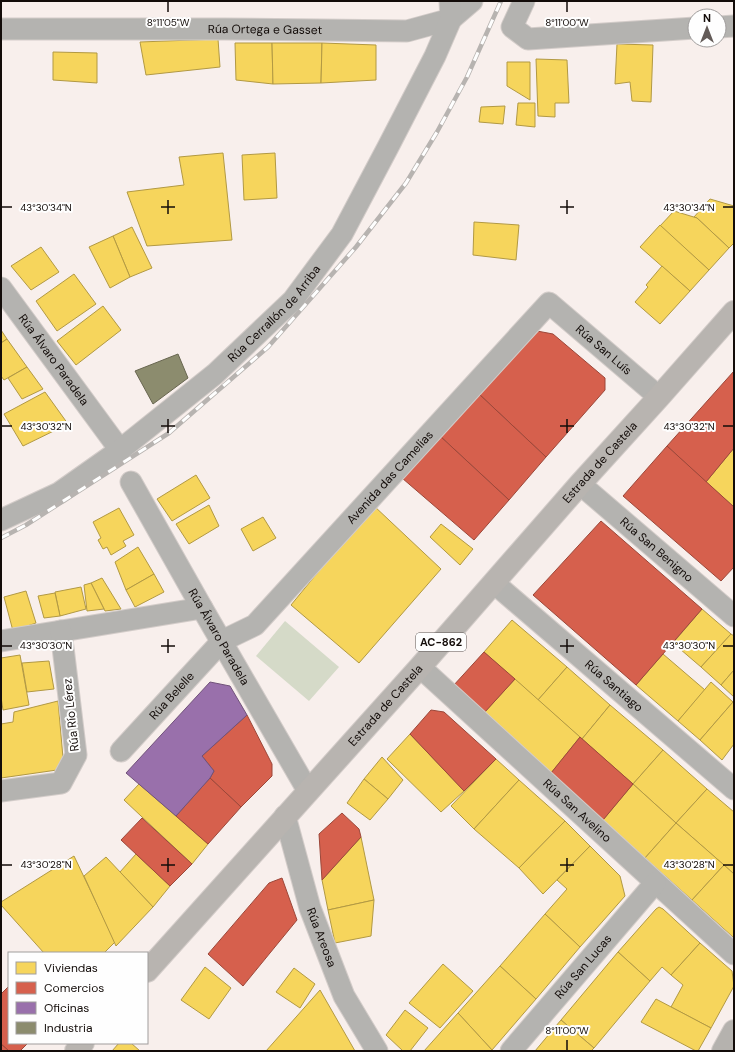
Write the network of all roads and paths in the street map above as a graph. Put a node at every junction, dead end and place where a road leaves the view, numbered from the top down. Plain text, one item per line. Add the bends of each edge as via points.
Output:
1 (472, 1) edge
2 (524, 1) edge
3 (450, 10) edge
4 (1, 29) edge
5 (687, 29) edge
6 (1, 288) edge
7 (549, 303) joint
8 (734, 312) edge
9 (659, 397) junction
10 (120, 450) junction
11 (131, 482) dead end
12 (580, 484) junction
13 (1, 520) edge
14 (494, 583) junction
15 (202, 608) junction
16 (734, 616) edge
17 (62, 631) junction
18 (222, 641) junction
19 (1, 642) edge
20 (420, 667) junction
21 (121, 751) dead end
22 (734, 789) edge
23 (1, 791) edge
24 (308, 791) junction
25 (285, 816) junction
26 (655, 883) junction
27 (734, 954) edge
28 (148, 970) edge
29 (734, 1031) edge
30 (377, 1051) edge
31 (512, 1051) edge
32 (723, 1051) edge

1 - 3 street, Rúa Ortega e Gasset
2 - 5 street via 512,27 528,39
3 - 4 street, Rúa Ortega e Gasset via 407,31
3 - 10 street, Rúa Cerrallón de Arriba via 435,56 342,234 293,300 215,374
6 - 10 street, Rúa Álvaro Paradela
7 - 9 street, Rúa San Luís
7 - 18 street, Avenida das Camelias via 255,625
8 - 9 main road, Estrada de Castela / AC-862
9 - 12 main road, Estrada de Castela / AC-862
10 - 13 street, Rúa Cerrallón de Arriba via 59,493
11 - 15 street, Rúa Álvaro Paradela
12 - 14 main road, Estrada de Castela / AC-862
12 - 16 street, Rúa San Benigno
14 - 20 main road, Estrada de Castela / AC-862
14 - 22 street, Rúa Santiago
15 - 17 street
15 - 18 street, Rúa Álvaro Paradela
17 - 19 street
17 - 23 street, Rúa Río Lérez via 76,755 61,783
18 - 21 street, Rúa Belelle
18 - 24 street, Rúa Álvaro Paradela
20 - 24 main road, Estrada de Castela / AC-862
20 - 26 street, Rúa San Avelino
24 - 25 main road, Estrada de Castela / AC-862
25 - 28 main road, Estrada de Castela / AC-862
25 - 30 street, Rúa Areosa via 310,908 344,996
26 - 27 street, Rúa San Avelino
26 - 31 street, Rúa San Lucas
29 - 32 street

